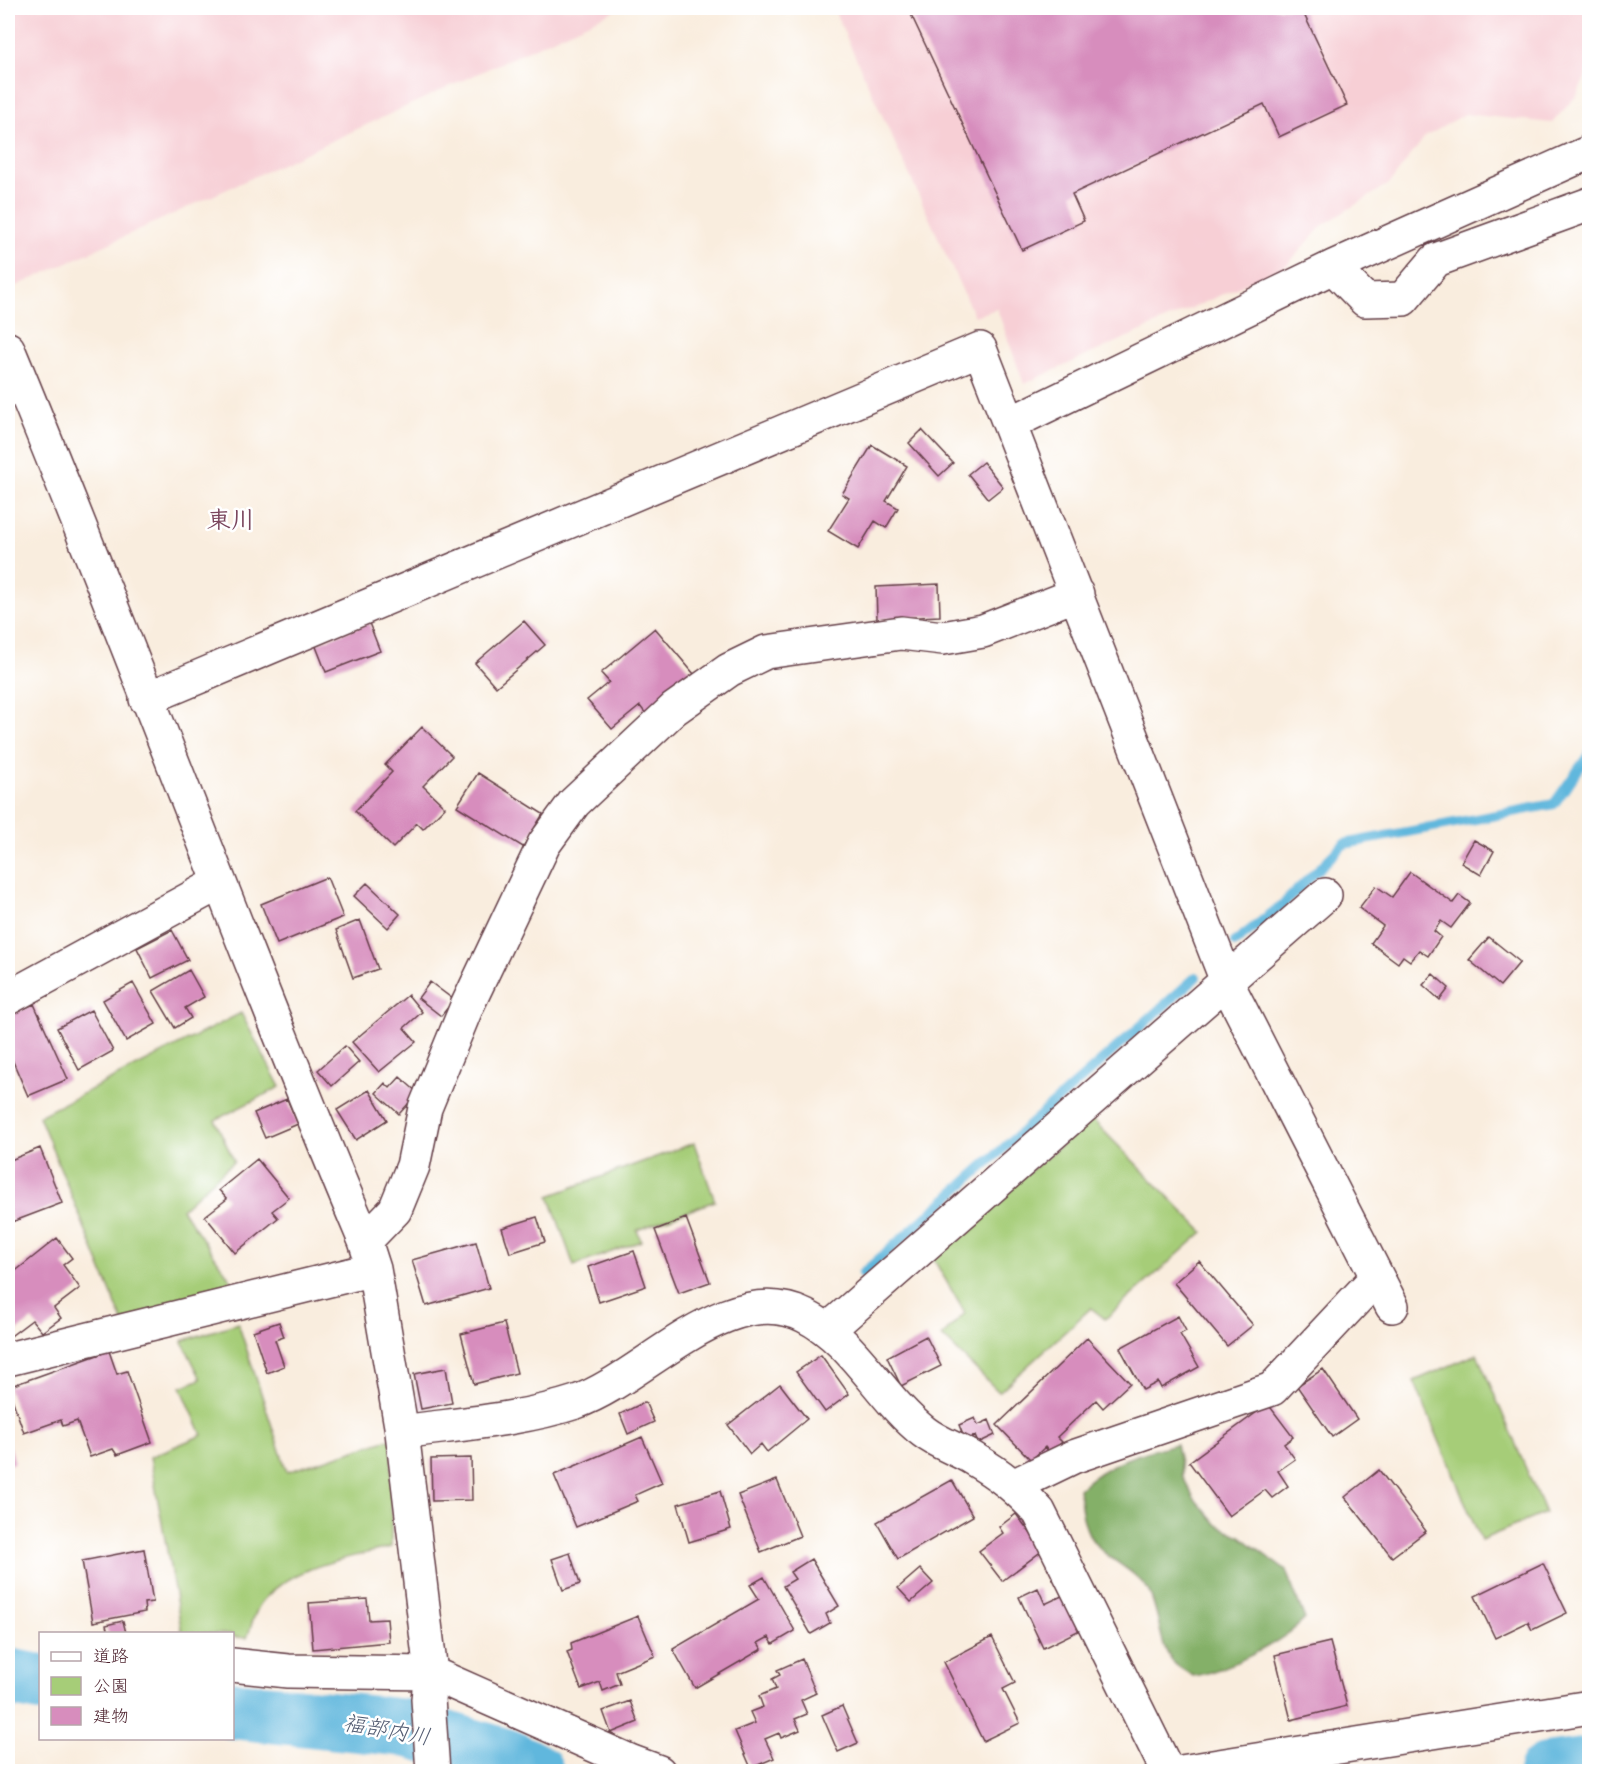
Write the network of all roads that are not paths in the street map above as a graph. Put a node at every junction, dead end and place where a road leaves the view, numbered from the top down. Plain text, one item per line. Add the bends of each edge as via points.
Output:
1 (1590, 152) edge
2 (1590, 204) edge
3 (1333, 267) junction
4 (8, 350) edge
5 (1011, 423) junction
6 (1077, 594) junction
7 (146, 699) junction
8 (219, 883) junction
9 (1325, 895) dead end
10 (1226, 979) junction
11 (8, 998) edge
12 (370, 1255) junction
13 (1377, 1277) junction
14 (1392, 1306) dead end
15 (829, 1329) junction
16 (8, 1359) edge
17 (402, 1432) junction
18 (1015, 1485) junction
19 (234, 1665) edge
20 (429, 1686) junction
21 (1590, 1707) edge
22 (433, 1772) edge
23 (659, 1772) edge
24 (1168, 1772) edge
25 (1181, 1772) edge

1 - 3 street
2 - 3 street via 1436,260 1403,299 1365,300
3 - 5 street
4 - 7 street
5 - 6 street
5 - 7 street via 980,348
6 - 10 street
6 - 12 street via 982,632 943,638 902,633 766,652 729,670 666,716 574,802 544,844 467,1006 424,1108 413,1166
7 - 8 street
8 - 11 street
8 - 12 street
9 - 10 street
10 - 13 street
10 - 15 street
12 - 16 street
12 - 17 street
13 - 14 street
13 - 18 street via 1272,1389 1073,1457
15 - 17 street via 802,1314 776,1308 747,1308 713,1320 609,1388 577,1402 544,1411
15 - 18 street via 925,1433
17 - 20 street
18 - 24 street via 1039,1512
19 - 20 street
20 - 22 street
20 - 23 street
21 - 25 street

